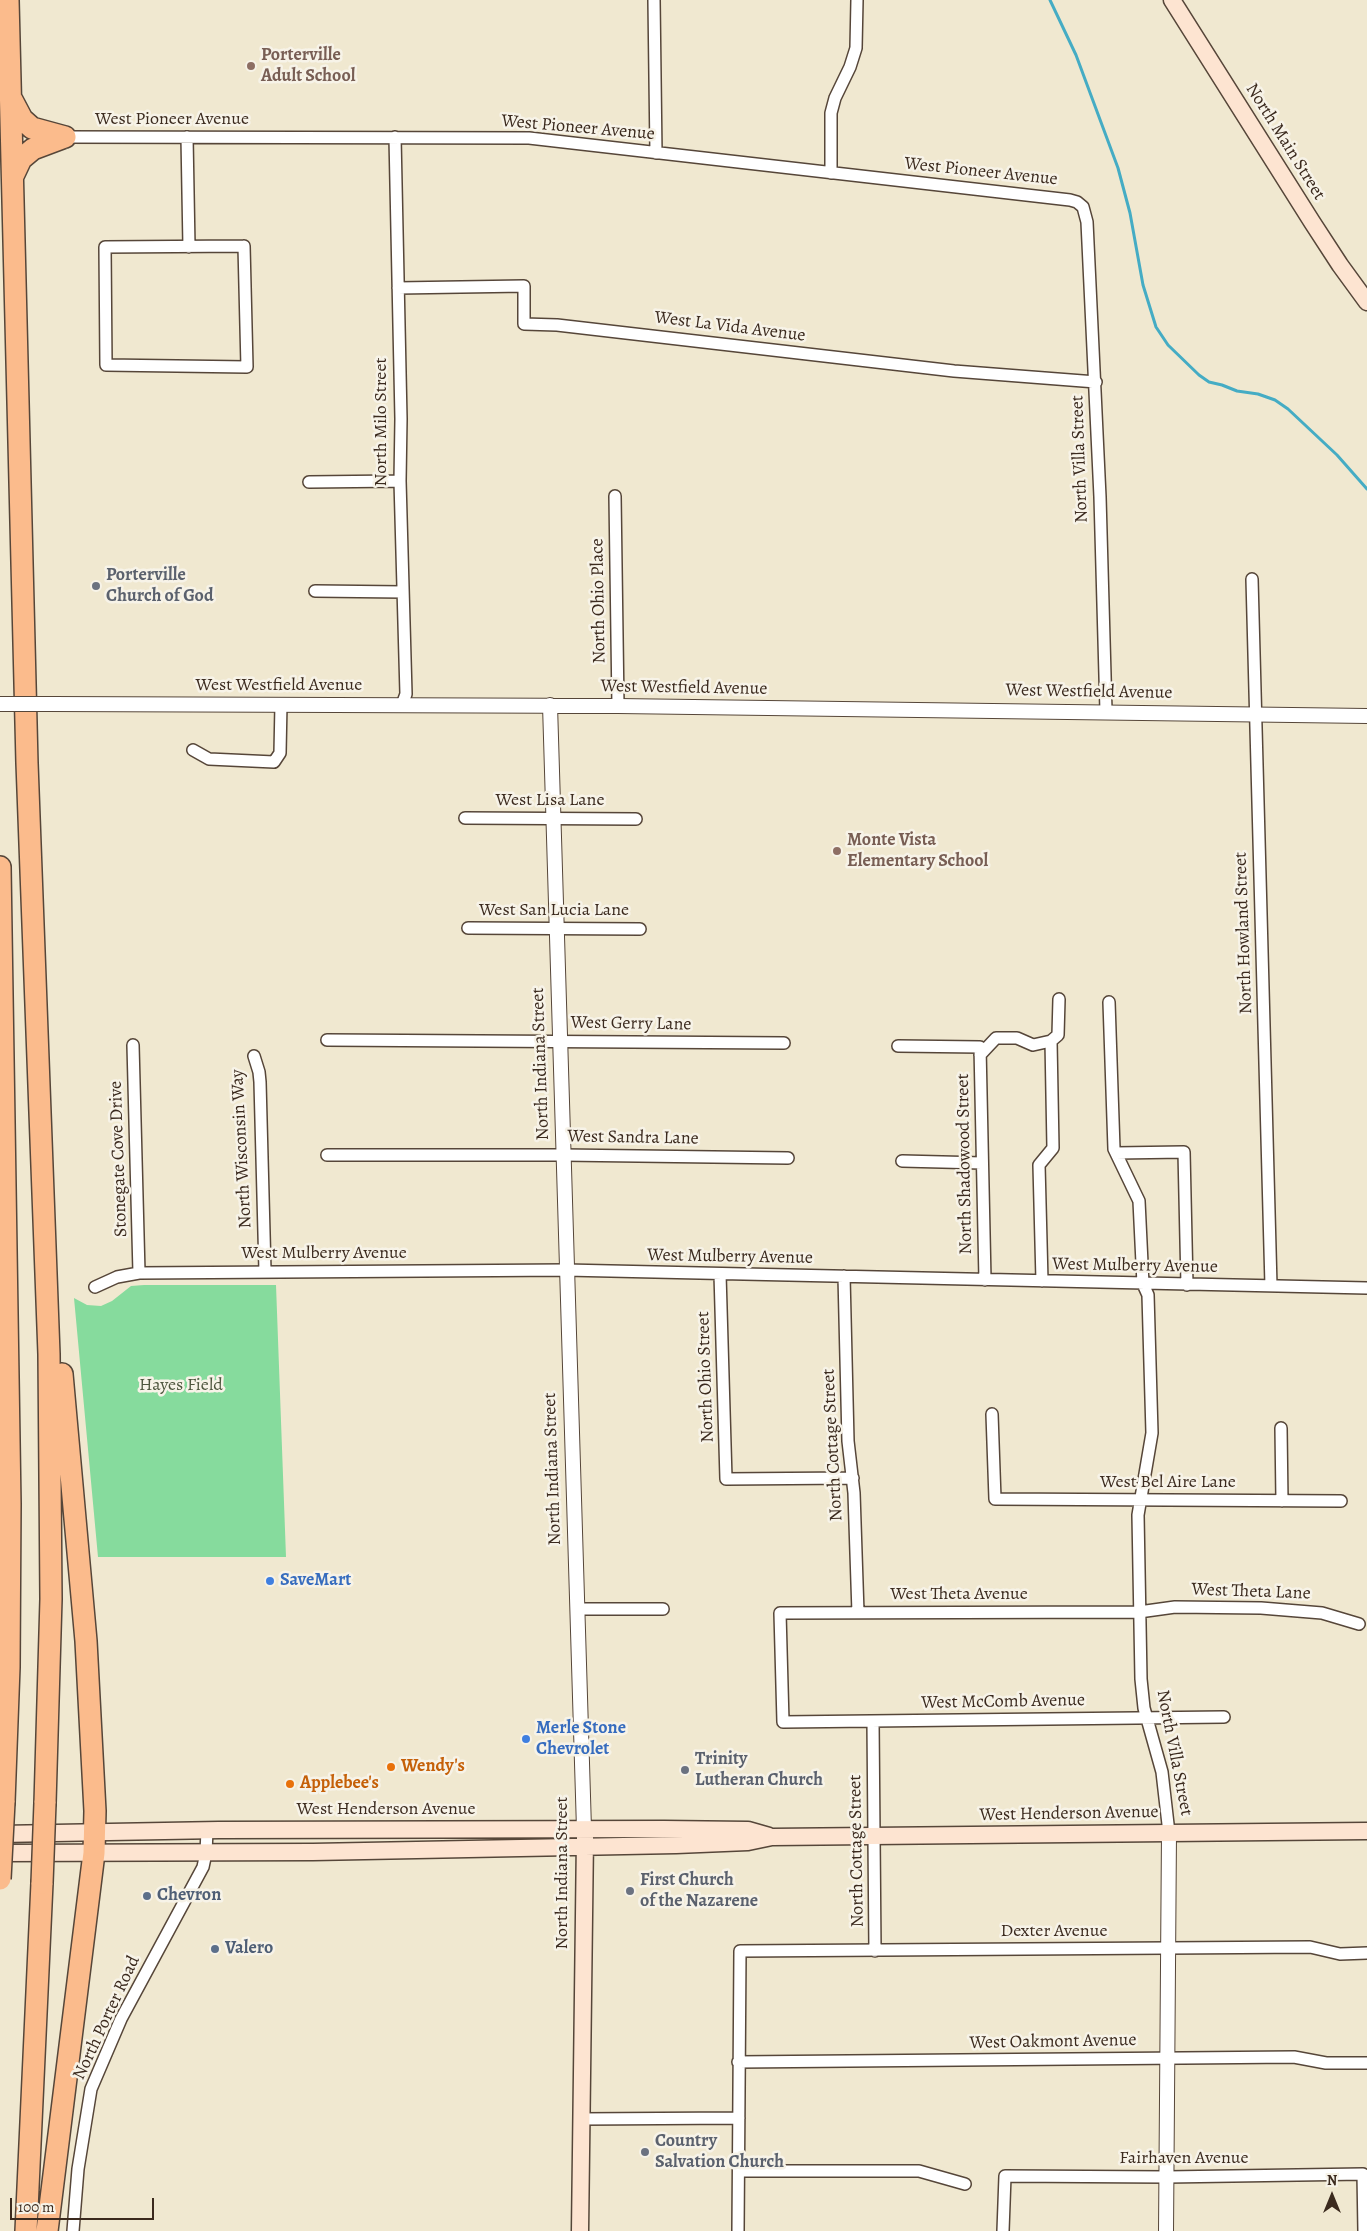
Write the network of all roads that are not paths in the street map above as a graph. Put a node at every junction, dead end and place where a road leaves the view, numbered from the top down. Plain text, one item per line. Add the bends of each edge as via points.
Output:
1 (8, 0) edge
2 (654, 0) edge
3 (857, 0) edge
4 (1172, 0) edge
5 (11, 98) junction
6 (65, 137) junction
7 (187, 137) junction
8 (394, 138) junction
9 (656, 153) junction
10 (831, 173) junction
11 (13, 176) junction
12 (1083, 207) joint
13 (189, 247) junction
14 (398, 288) junction
15 (1367, 302) edge
16 (1096, 382) junction
17 (400, 481) junction
18 (309, 482) dead end
19 (615, 496) dead end
20 (1252, 579) dead end
21 (315, 592) dead end
22 (403, 592) junction
23 (0, 704) edge
24 (281, 704) junction
25 (402, 705) junction
26 (550, 705) junction
27 (618, 706) junction
28 (1106, 711) junction
29 (1255, 714) junction
30 (1367, 716) edge
31 (193, 750) dead end
32 (465, 818) dead end
33 (553, 818) junction
34 (636, 819) dead end
35 (0, 866) edge
36 (468, 928) dead end
37 (556, 928) junction
38 (640, 929) dead end
39 (3, 975) junction
40 (1059, 999) dead end
41 (1109, 1002) dead end
42 (0, 1014) edge
43 (326, 1040) dead end
44 (560, 1040) junction
45 (1051, 1041) junction
46 (784, 1043) dead end
47 (133, 1045) dead end
48 (898, 1046) dead end
49 (980, 1051) junction
50 (254, 1056) dead end
51 (40, 1130) junction
52 (1116, 1153) junction
53 (327, 1155) dead end
54 (563, 1155) junction
55 (788, 1158) dead end
56 (902, 1161) dead end
57 (982, 1163) junction
58 (566, 1270) junction
59 (265, 1271) junction
60 (139, 1273) junction
61 (720, 1274) junction
62 (844, 1276) junction
63 (985, 1280) junction
64 (1042, 1281) junction
65 (1143, 1284) junction
66 (1187, 1285) junction
67 (1271, 1286) junction
68 (94, 1287) dead end
69 (1367, 1288) edge
70 (992, 1414) dead end
71 (1281, 1428) dead end
72 (853, 1478) junction
73 (1139, 1500) junction
74 (1282, 1502) junction
75 (1340, 1502) dead end
76 (578, 1609) junction
77 (663, 1609) dead end
78 (1139, 1612) junction
79 (858, 1613) junction
80 (1359, 1624) dead end
81 (1224, 1717) dead end
82 (1146, 1718) junction
83 (872, 1721) junction
84 (783, 1722) joint
85 (207, 1830) junction
86 (367, 1830) junction
87 (483, 1830) junction
88 (584, 1830) junction
89 (1367, 1830) edge
90 (1169, 1833) junction
91 (0, 1834) edge
92 (772, 1836) junction
93 (874, 1836) junction
94 (94, 1843) junction
95 (585, 1847) junction
96 (413, 1849) junction
97 (247, 1852) junction
98 (0, 1853) edge
99 (206, 1853) junction
100 (0, 1879) edge
101 (0, 1883) edge
102 (1169, 1949) junction
103 (875, 1951) junction
104 (1367, 1953) edge
105 (1167, 2058) junction
106 (738, 2062) junction
107 (1367, 2063) edge
108 (739, 2118) junction
109 (582, 2119) junction
110 (739, 2171) junction
111 (1167, 2177) junction
112 (964, 2184) dead end
113 (26, 2231) edge
114 (47, 2231) edge
115 (73, 2231) edge
116 (580, 2231) edge
117 (738, 2231) edge
118 (1004, 2231) edge
119 (1166, 2231) edge
120 (1364, 2231) edge

1 - 5 highway
2 - 9 street
3 - 10 street via 855,53 831,113
4 - 15 main road, North Main Street via 1316,229
5 - 6 highway via 22,119 32,128
5 - 11 highway
6 - 7 street, West Pioneer Avenue
6 - 11 highway via 33,148 21,159
7 - 8 street, West Pioneer Avenue
7 - 13 street
8 - 9 street, West Pioneer Avenue via 529,138
8 - 14 street, North Milo Street
9 - 10 street, West Pioneer Avenue
10 - 12 street, West Pioneer Avenue via 1070,200
11 - 51 highway
12 - 16 street, North Villa Street via 1087,222
13 - 13 street via 105,247 106,365 247,366 244,246
14 - 16 street, West La Vida Avenue via 524,286 524,324
14 - 17 street, North Milo Street
16 - 28 street, North Villa Street
17 - 18 street
17 - 22 street, North Milo Street
19 - 27 street, North Ohio Place
20 - 29 street, North Howland Street
21 - 22 street
22 - 25 street, North Milo Street via 406,694
23 - 24 street, West Westfield Avenue, bridge
24 - 25 street, West Westfield Avenue
24 - 31 street via 280,753 274,762 209,759
25 - 26 street, West Westfield Avenue
26 - 27 street, West Westfield Avenue
26 - 33 street, North Indiana Street
27 - 28 street, West Westfield Avenue
28 - 29 street, West Westfield Avenue
29 - 30 street, West Westfield Avenue
29 - 67 street, North Howland Street
32 - 33 street, West Lisa Lane
33 - 34 street, West Lisa Lane
33 - 37 street, North Indiana Street
35 - 39 highway
36 - 37 street, West San Lucia Lane
37 - 38 street, West San Lucia Lane
37 - 44 street, North Indiana Street
39 - 42 highway
39 - 100 highway, bridge via 10,1522 9,1666
40 - 45 street via 1058,1035
41 - 52 street, North Villa Street
43 - 44 street, West Gerry Lane
44 - 46 street, West Gerry Lane
44 - 54 street, North Indiana Street
45 - 49 street via 1033,1045 1017,1038 996,1038
45 - 64 street via 1053,1148 1039,1165
47 - 60 street, Stonegate Cove Drive
48 - 49 street
49 - 57 street, North Shadowood Street
50 - 59 street, North Wisconsin Way via 260,1082
51 - 94 highway via 49,1184 60,1359 80,1559
51 - 113 highway, bridge via 49,1354 50,1656
52 - 65 street, North Villa Street via 1139,1201
52 - 66 street via 1184,1152
53 - 54 street, West Sandra Lane
54 - 55 street, West Sandra Lane
54 - 58 street, North Indiana Street
56 - 57 street
57 - 63 street, North Shadowood Street
58 - 59 street, West Mulberry Avenue
58 - 61 street, West Mulberry Avenue
58 - 76 street, North Indiana Street
59 - 60 street, West Mulberry Avenue
60 - 68 street, West Mulberry Avenue via 117,1277
61 - 62 street, West Mulberry Avenue
61 - 72 street, North Ohio Street via 726,1479
62 - 63 street, West Mulberry Avenue
62 - 72 street, North Cottage Street via 848,1441
63 - 64 street, West Mulberry Avenue
64 - 65 street, West Mulberry Avenue
65 - 66 street, West Mulberry Avenue
65 - 73 street, North Villa Street via 1148,1295 1152,1433
66 - 67 street, West Mulberry Avenue
67 - 69 street, West Mulberry Avenue
70 - 73 street, West Bel Aire Lane via 995,1499
71 - 74 street
72 - 79 street, North Cottage Street
73 - 74 street, West Bel Aire Lane
73 - 78 street, North Villa Street
74 - 75 street, West Bel Aire Lane
76 - 77 street
76 - 88 street, North Indiana Street
78 - 79 street, West Theta Avenue
78 - 80 street, West Theta Lane via 1175,1607 1292,1609 1322,1613
78 - 82 street, North Villa Street
79 - 84 street, West Theta Avenue via 780,1613
81 - 82 street, West McComb Avenue
82 - 83 street, West McComb Avenue
82 - 90 street, North Villa Street via 1162,1772
83 - 84 street, West McComb Avenue
83 - 93 street, North Cottage Street
85 - 86 main road, West Henderson Avenue
85 - 94 main road, West Henderson Avenue
85 - 99 street, North Porter Road
86 - 87 main road, West Henderson Avenue
86 - 97 main road via 357,1839 344,1842 263,1846
87 - 88 main road, West Henderson Avenue
87 - 96 main road via 467,1835 426,1837 413,1843
88 - 92 main road, West Henderson Avenue via 748,1830
88 - 95 main road, North Indiana Street
89 - 90 main road, West Henderson Avenue
90 - 93 main road, West Henderson Avenue
90 - 102 street, North Villa Street
91 - 94 main road, West Henderson Avenue
92 - 93 main road, West Henderson Avenue
92 - 95 main road, West Henderson Avenue via 748,1842
93 - 103 street, North Cottage Street
94 - 98 main road, West Henderson Avenue
94 - 99 main road, West Henderson Avenue
94 - 114 highway
95 - 96 main road, West Henderson Avenue
95 - 109 main road, North Indiana Street
96 - 97 main road, West Henderson Avenue
97 - 99 main road, West Henderson Avenue
99 - 115 street, North Porter Road via 203,1867 121,2019 91,2089 78,2170
100 - 101 highway
102 - 103 street, Dexter Avenue
102 - 104 street, Dexter Avenue via 1310,1947 1340,1954
102 - 105 street, North Villa Street
103 - 106 street, Dexter Avenue via 740,1951
105 - 106 street, West Oakmont Avenue
105 - 107 street, West Oakmont Avenue via 1294,2057 1326,2063
105 - 111 street, North Villa Street
106 - 108 street
108 - 109 street
108 - 110 street
109 - 116 main road, North Indiana Street
110 - 112 street via 919,2171
110 - 117 street
111 - 118 street, Fairhaven Avenue via 1005,2176
111 - 119 street, North Villa Street
111 - 120 street, Fairhaven Avenue via 1363,2174

